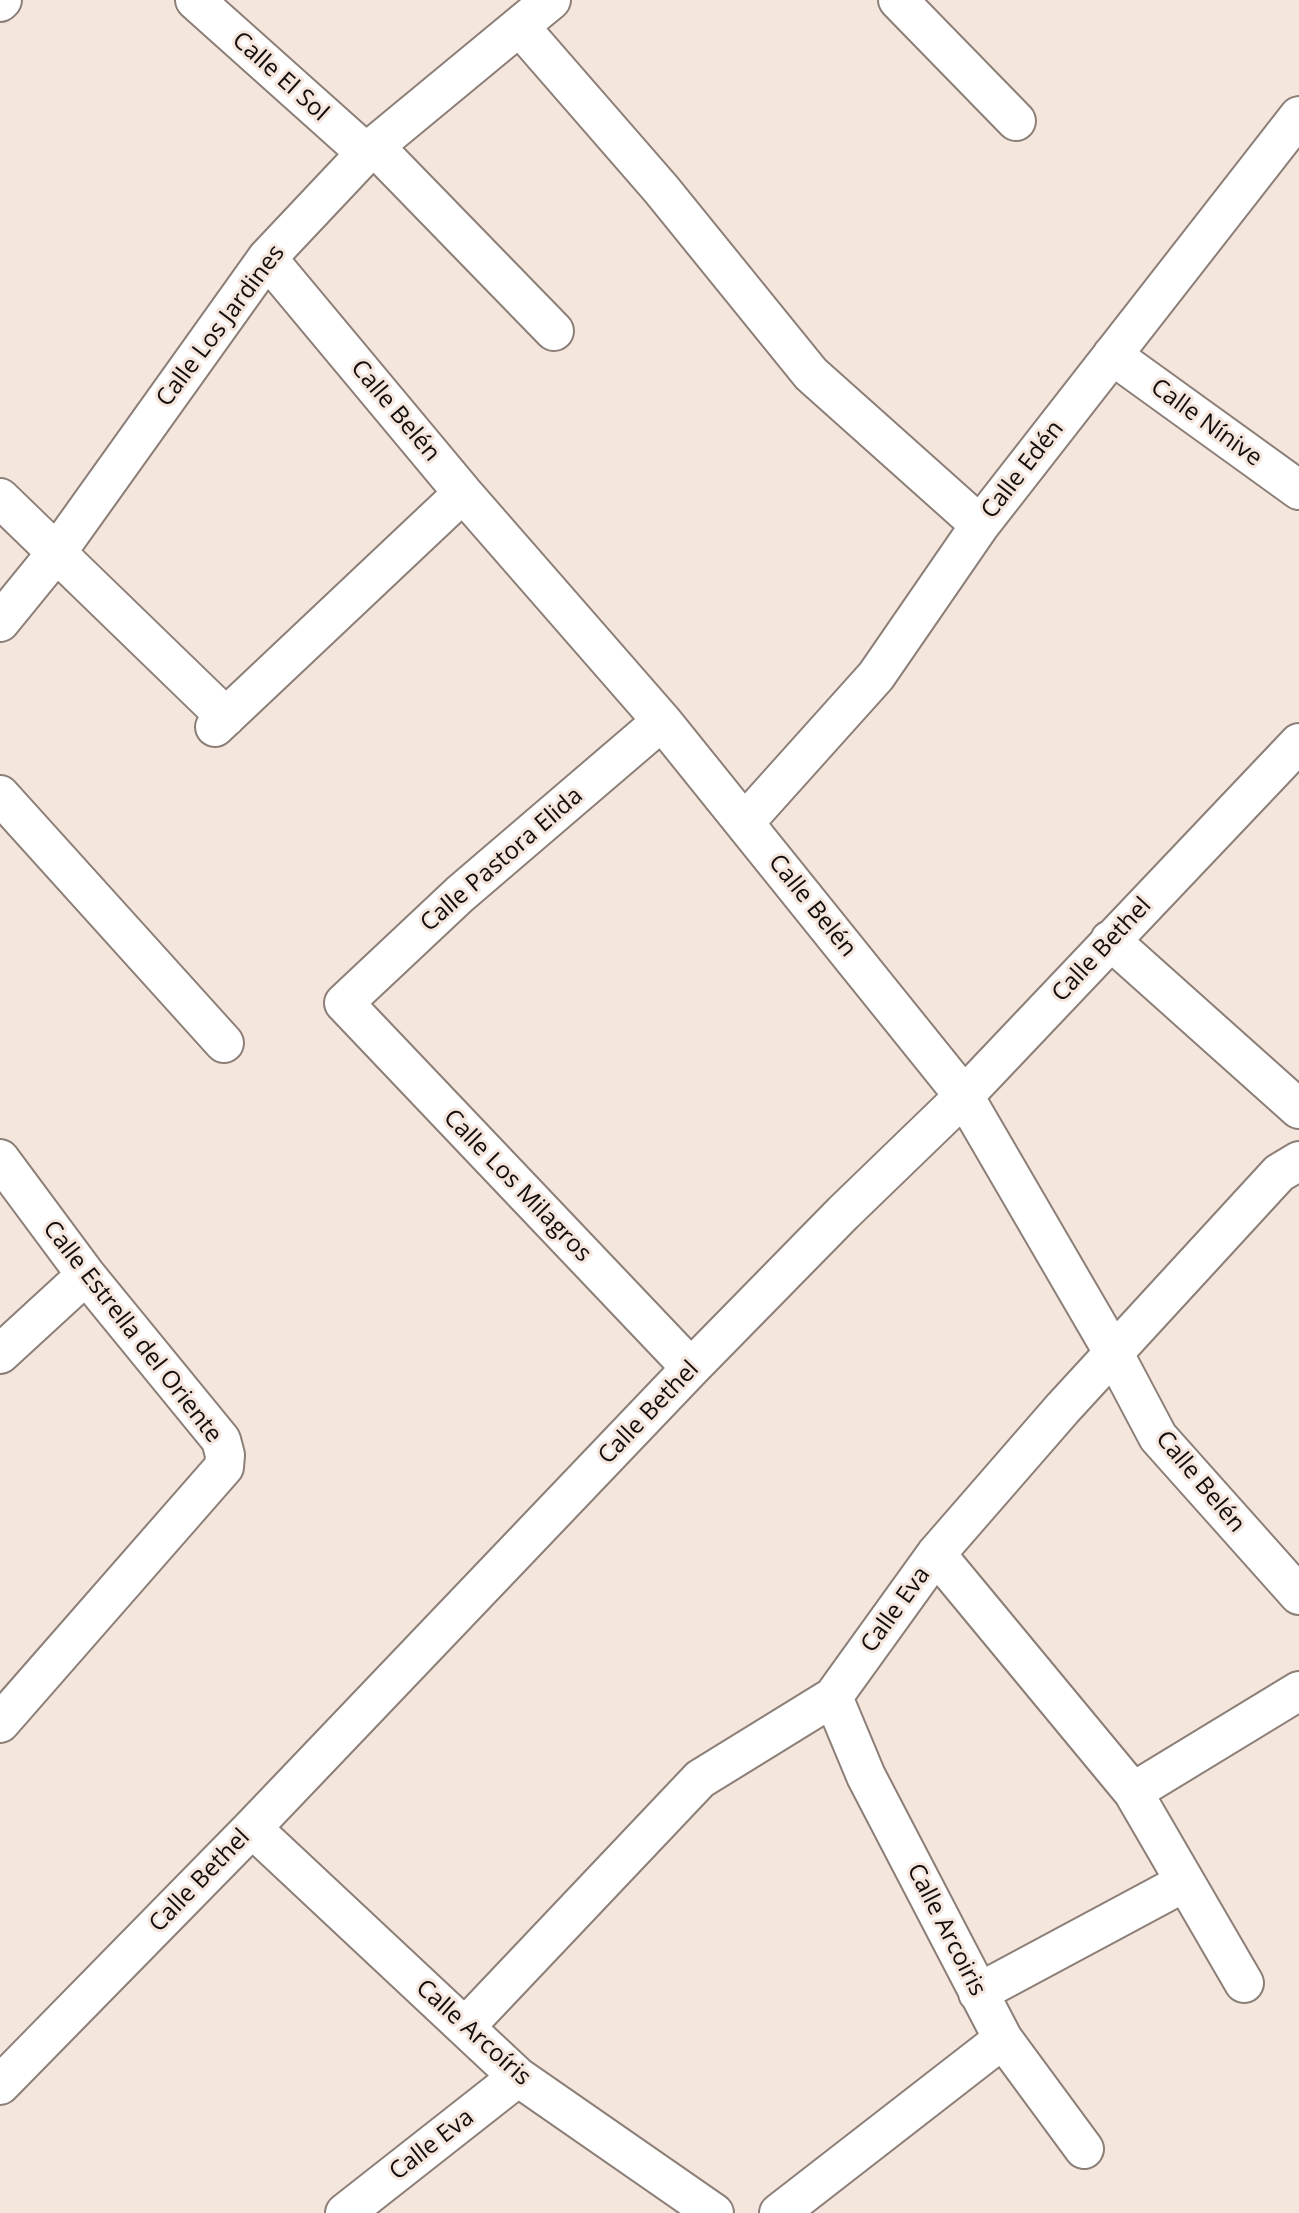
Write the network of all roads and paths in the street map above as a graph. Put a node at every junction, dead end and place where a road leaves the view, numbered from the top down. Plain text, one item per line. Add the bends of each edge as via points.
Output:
1 (195, 0) edge
2 (551, 0) edge
3 (898, 0) edge
4 (520, 27) junction
5 (1299, 116) edge
6 (1016, 121) dead end
7 (370, 150) junction
8 (267, 258) junction
9 (554, 331) dead end
10 (1112, 355) junction
11 (1299, 490) edge
12 (463, 493) junction
13 (0, 498) edge
14 (980, 525) junction
15 (57, 552) junction
16 (0, 622) edge
17 (662, 721) junction
18 (1299, 743) edge
19 (0, 795) edge
20 (745, 822) junction
21 (1110, 940) junction
22 (344, 1003) joint
23 (224, 1043) dead end
24 (964, 1096) junction
25 (1299, 1109) edge
26 (0, 1159) edge
27 (1299, 1161) edge
28 (86, 1275) junction
29 (1113, 1352) junction
30 (0, 1354) edge
31 (691, 1368) junction
32 (936, 1554) junction
33 (1299, 1595) edge
34 (1299, 1691) edge
35 (833, 1697) junction
36 (0, 1723) edge
37 (1133, 1792) junction
38 (252, 1828) junction
39 (1185, 1882) junction
40 (1244, 1983) dead end
41 (978, 1993) junction
42 (465, 2027) junction
43 (1003, 2039) junction
44 (518, 2077) junction
45 (0, 2085) edge
46 (1084, 2149) dead end
47 (345, 2213) edge
48 (714, 2213) edge
49 (779, 2213) edge

1 - 7 street, Calle El Sol
2 - 4 street, Calle Los Jardines
3 - 6 street
4 - 7 street, Calle Los Jardines
4 - 14 street via 811,374
5 - 10 street, Calle Edén
7 - 8 street, Calle Los Jardines
7 - 9 street, Calle El Sol
8 - 12 street, Calle Belén
8 - 15 street, Calle Los Jardines
10 - 11 street, Calle Nínive
10 - 14 street, Calle Edén
12 - 15 street via 220,722
12 - 17 street, Calle Belén
13 - 15 street
14 - 20 street, Calle Edén via 876,676
15 - 16 street, Calle Los Jardines
17 - 20 street, Calle Belén
17 - 22 street, Calle Pastora Elida via 460,894
18 - 21 street, Calle Bethel
19 - 23 street
20 - 24 street, Calle Belén
21 - 24 street, Calle Bethel
21 - 25 street
22 - 31 street, Calle Los Milagros
24 - 29 street, Calle Belén
24 - 31 street, Calle Bethel
26 - 28 street, Calle Estrella del Oriente
27 - 29 street, Calle Eva via 1279,1173
28 - 30 street
28 - 36 street, Calle Estrella del Oriente via 221,1440 224,1467
29 - 32 street, Calle Eva
29 - 33 street, Calle Belén via 1158,1437
31 - 38 street, Calle Bethel
32 - 35 street, Calle Eva
32 - 37 street
34 - 37 street
35 - 41 street, Calle Arcoiris via 866,1776
35 - 42 street, Calle Eva via 700,1779
37 - 39 street
38 - 42 street, Calle Arcoíris
38 - 45 street, Calle Bethel
39 - 40 street
39 - 41 street
41 - 43 street, Calle Arcoiris
42 - 44 street, Calle Arcoíris
43 - 46 street, Calle Arcoiris
43 - 49 street
44 - 47 street, Calle Eva
44 - 48 street, Calle Arcoíris

